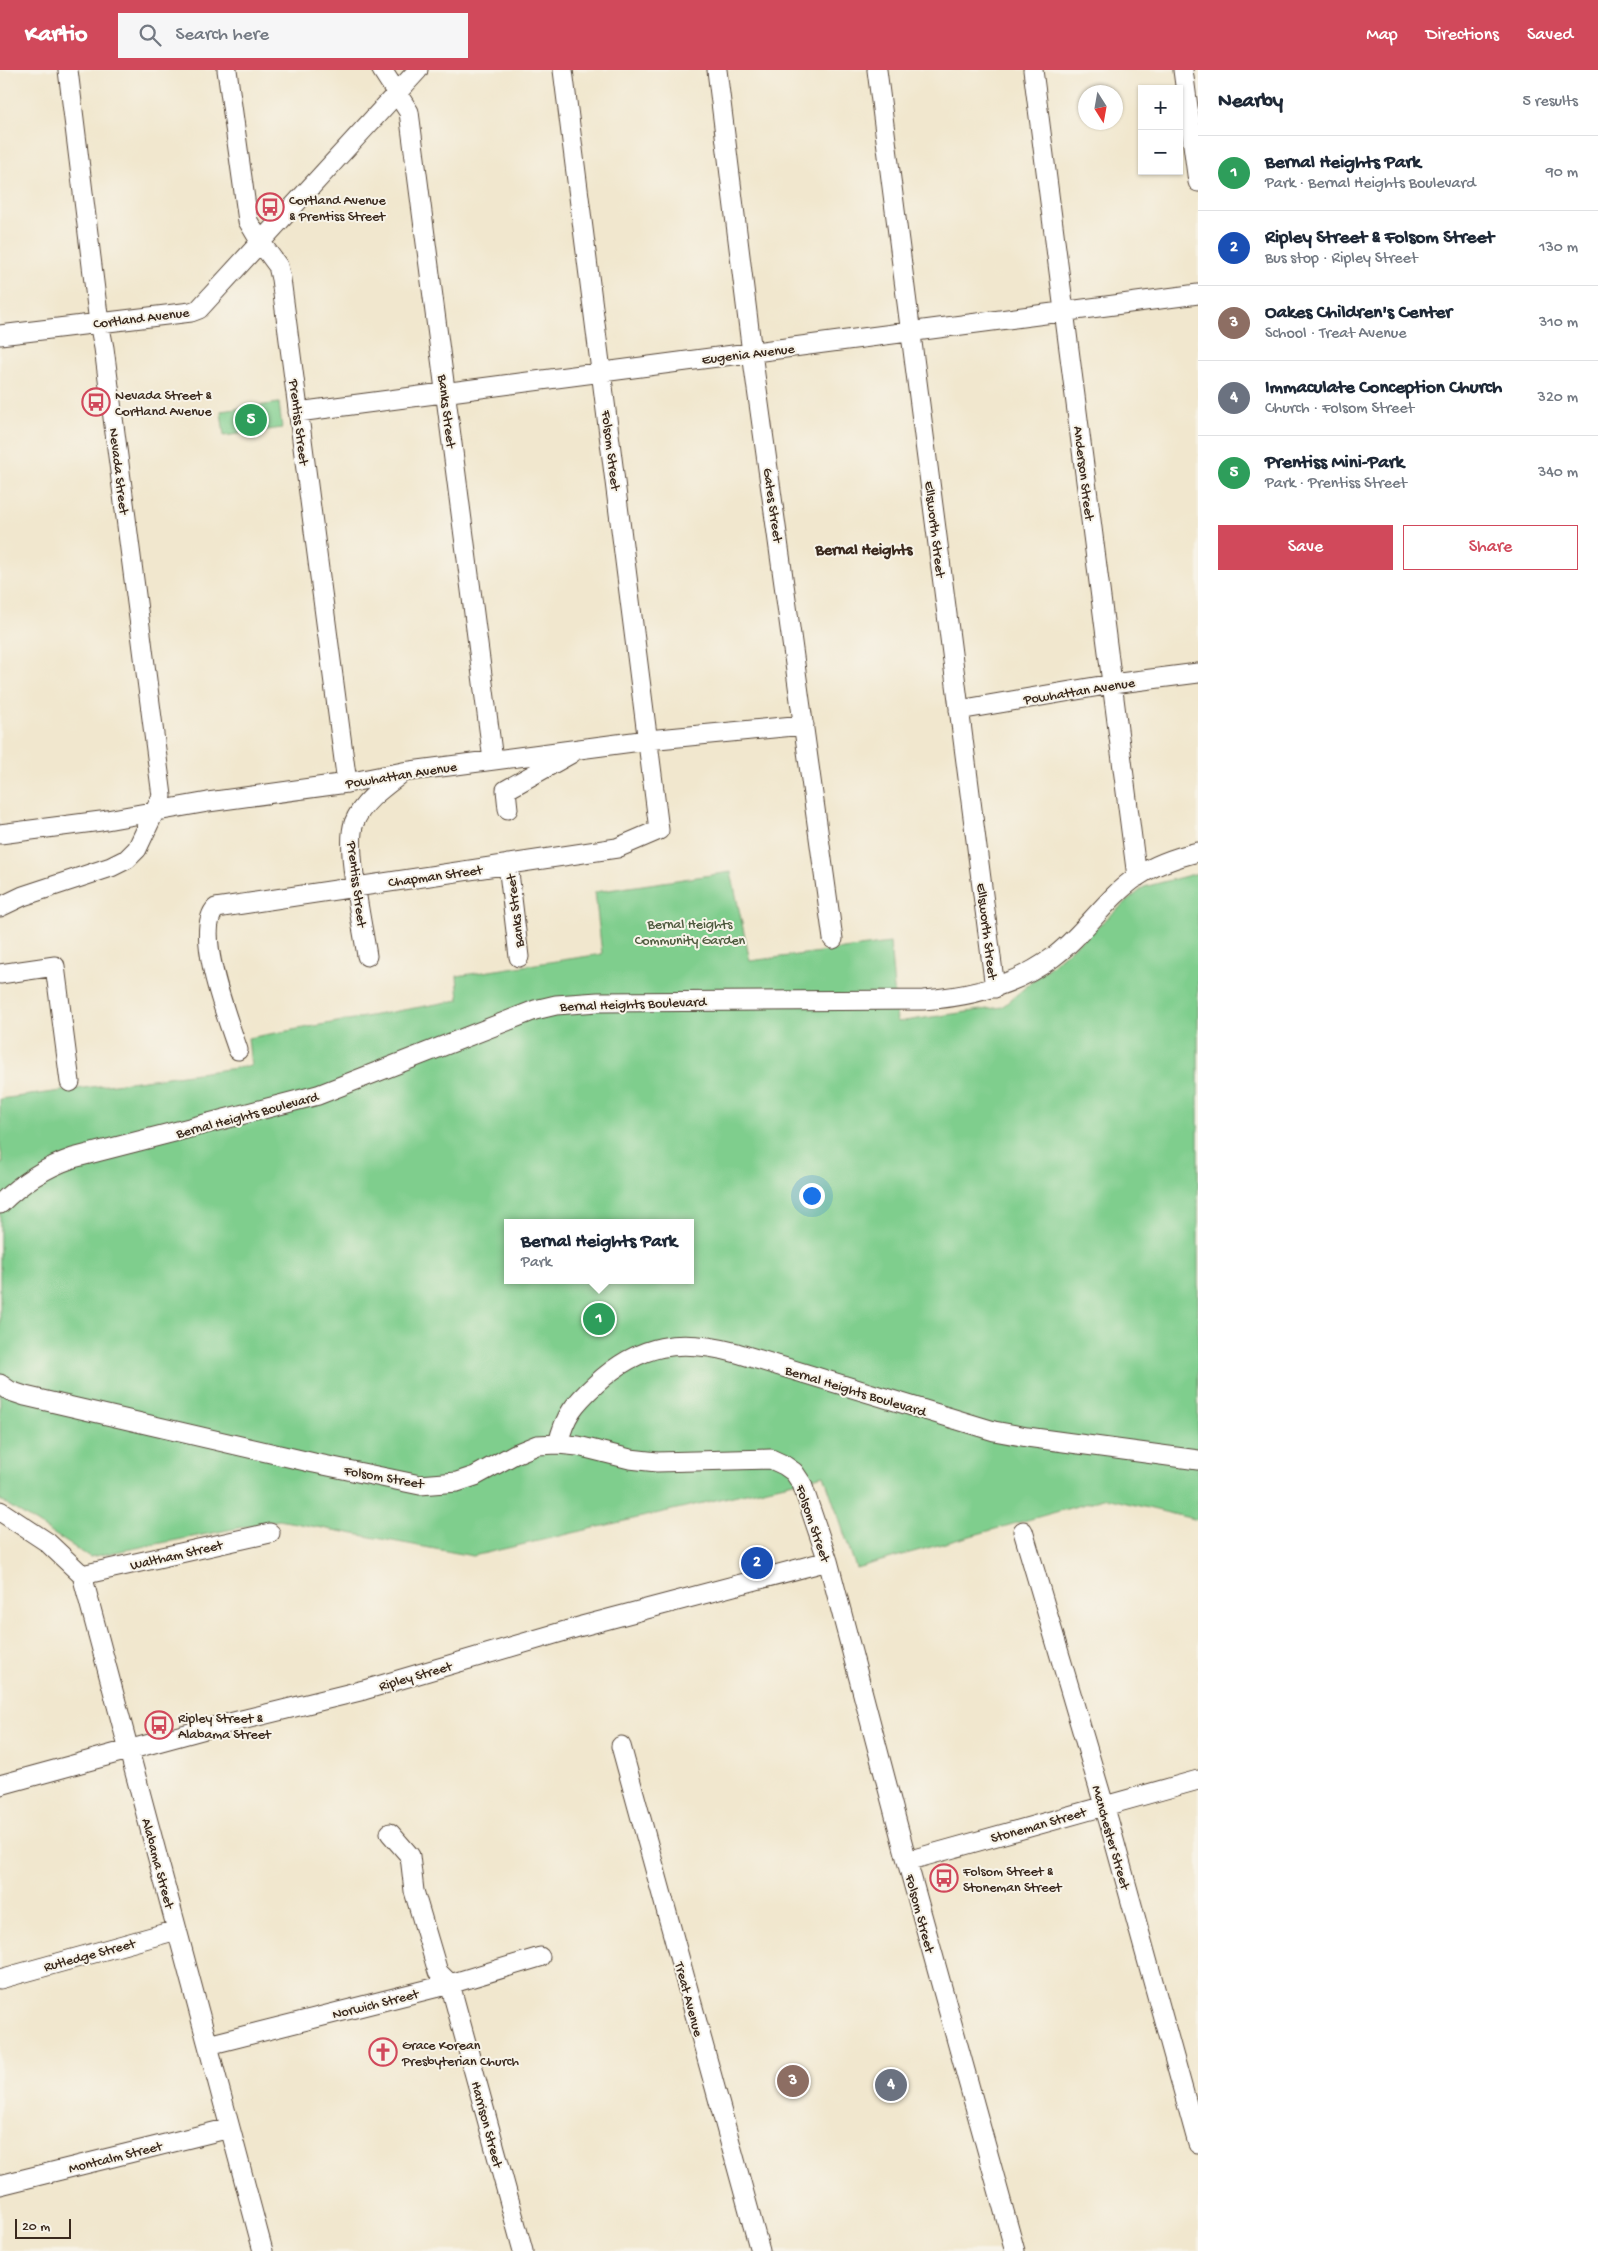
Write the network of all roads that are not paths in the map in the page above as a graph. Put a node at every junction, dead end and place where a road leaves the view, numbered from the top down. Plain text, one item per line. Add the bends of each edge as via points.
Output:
1 (68, 70) edge
2 (227, 70) edge
3 (382, 70) edge
4 (418, 70) edge
5 (564, 70) edge
6 (717, 70) edge
7 (877, 70) edge
8 (1033, 70) edge
9 (1183, 70) edge
10 (396, 93) junction
11 (1198, 182) edge
12 (261, 243) junction
13 (1198, 294) edge
14 (1064, 312) junction
15 (99, 323) junction
16 (911, 332) junction
17 (0, 334) edge
18 (752, 353) junction
19 (602, 372) junction
20 (446, 393) junction
21 (298, 412) junction
22 (1198, 673) edge
23 (1112, 684) junction
24 (959, 710) junction
25 (804, 725) junction
26 (648, 740) junction
27 (580, 749) junction
28 (494, 760) junction
29 (403, 772) junction
30 (347, 783) junction
31 (508, 809) dead end
32 (156, 811) junction
33 (659, 830) joint
34 (0, 834) edge
35 (1198, 852) edge
36 (508, 864) junction
37 (1137, 877) junction
38 (356, 886) junction
39 (0, 907) edge
40 (834, 938) dead end
41 (367, 956) dead end
42 (519, 957) dead end
43 (0, 974) edge
44 (995, 988) junction
45 (238, 1050) dead end
46 (70, 1082) dead end
47 (0, 1204) edge
48 (0, 1384) edge
49 (558, 1444) junction
50 (1198, 1460) edge
51 (0, 1511) edge
52 (1023, 1531) dead end
53 (270, 1533) dead end
54 (828, 1562) junction
55 (82, 1576) junction
56 (621, 1746) dead end
57 (129, 1750) junction
58 (1198, 1780) edge
59 (0, 1785) edge
60 (1104, 1806) junction
61 (390, 1834) dead end
62 (907, 1862) junction
63 (177, 1930) junction
64 (540, 1957) dead end
65 (0, 1979) edge
66 (450, 1984) junction
67 (208, 2045) junction
68 (230, 2128) junction
69 (1198, 2144) edge
70 (0, 2185) edge
71 (263, 2251) edge
72 (523, 2251) edge
73 (760, 2251) edge
74 (1015, 2251) edge

1 - 15 street, Nevada Street
2 - 12 street, Prentiss Street via 248,221
3 - 10 street, Banks Street
4 - 10 street, Cortland Avenue
5 - 19 street, Folsom Street
6 - 18 street, Gates Street
7 - 16 street, Ellsworth Street
8 - 14 street, Anderson Street
9 - 11 street
10 - 12 street, Cortland Avenue
10 - 20 street, Banks Street via 409,112
12 - 15 street, Cortland Avenue via 198,309
12 - 21 street, Prentiss Street via 280,272
13 - 14 street, Eugenia Avenue
14 - 16 street, Eugenia Avenue
14 - 23 street, Anderson Street
15 - 17 street, Cortland Avenue
15 - 32 street, Nevada Street via 162,796
16 - 18 street, Eugenia Avenue
16 - 24 street, Ellsworth Street
18 - 19 street, Eugenia Avenue
18 - 25 street, Gates Street
19 - 20 street, Eugenia Avenue
19 - 26 street, Folsom Street
20 - 21 street, Eugenia Avenue
20 - 28 street, Banks Street
21 - 30 street, Prentiss Street
22 - 23 street, Powhattan Avenue
23 - 24 street, Powhattan Avenue
23 - 37 street, Anderson Street
24 - 44 street, Ellsworth Street
25 - 26 street, Powhattan Avenue
25 - 40 street, Gates Street
26 - 27 street, Powhattan Avenue
26 - 33 street, Folsom Street
27 - 28 street, Powhattan Avenue
27 - 31 street via 506,790
28 - 29 street, Powhattan Avenue
29 - 30 street, Powhattan Avenue
29 - 38 street, Prentiss Street via 375,795 354,822 352,855
30 - 32 street, Powhattan Avenue
32 - 34 street, Powhattan Avenue
32 - 39 street via 127,860
33 - 36 street, Chapman Street via 617,848
35 - 37 street, Bernal Heights Boulevard via 1161,864
36 - 38 street, Chapman Street
36 - 42 street, Banks Street
37 - 44 street, Bernal Heights Boulevard via 1053,958
38 - 41 street, Prentiss Street
38 - 45 street, Chapman Street via 227,905 210,914 208,930 214,979
43 - 46 street via 55,966
44 - 47 street, Bernal Heights Boulevard via 964,996 923,1000 556,1005 515,1016 318,1095 72,1158 34,1174
48 - 49 street, Folsom Street via 25,1396 420,1485 457,1482 515,1454 537,1446
49 - 50 street, Bernal Heights Boulevard via 568,1414 576,1402 612,1369 657,1347 684,1344 711,1346 737,1353 994,1431
49 - 54 street, Folsom Street via 657,1462 756,1458 784,1464 802,1484
51 - 55 street via 47,1542
52 - 60 street, Manchester Street
53 - 55 street, Waltham Street
54 - 57 street, Ripley Street via 582,1626 364,1690
54 - 62 street, Folsom Street
55 - 57 street, Alabama Street
56 - 73 street, Treat Avenue
57 - 59 street, Ripley Street
57 - 63 street, Alabama Street
58 - 60 street, Stoneman Street
60 - 62 street, Stoneman Street
60 - 69 street, Manchester Street
61 - 66 street, Harrison Street via 410,1856 414,1891 438,1972
62 - 74 street, Folsom Street
63 - 65 street, Rutledge Street
63 - 67 street, Alabama Street
64 - 66 street, Norwich Street
66 - 67 street, Norwich Street
66 - 72 street, Harrison Street
67 - 68 street, Alabama Street
68 - 70 street, Montcalm Street
68 - 71 street, Alabama Street

